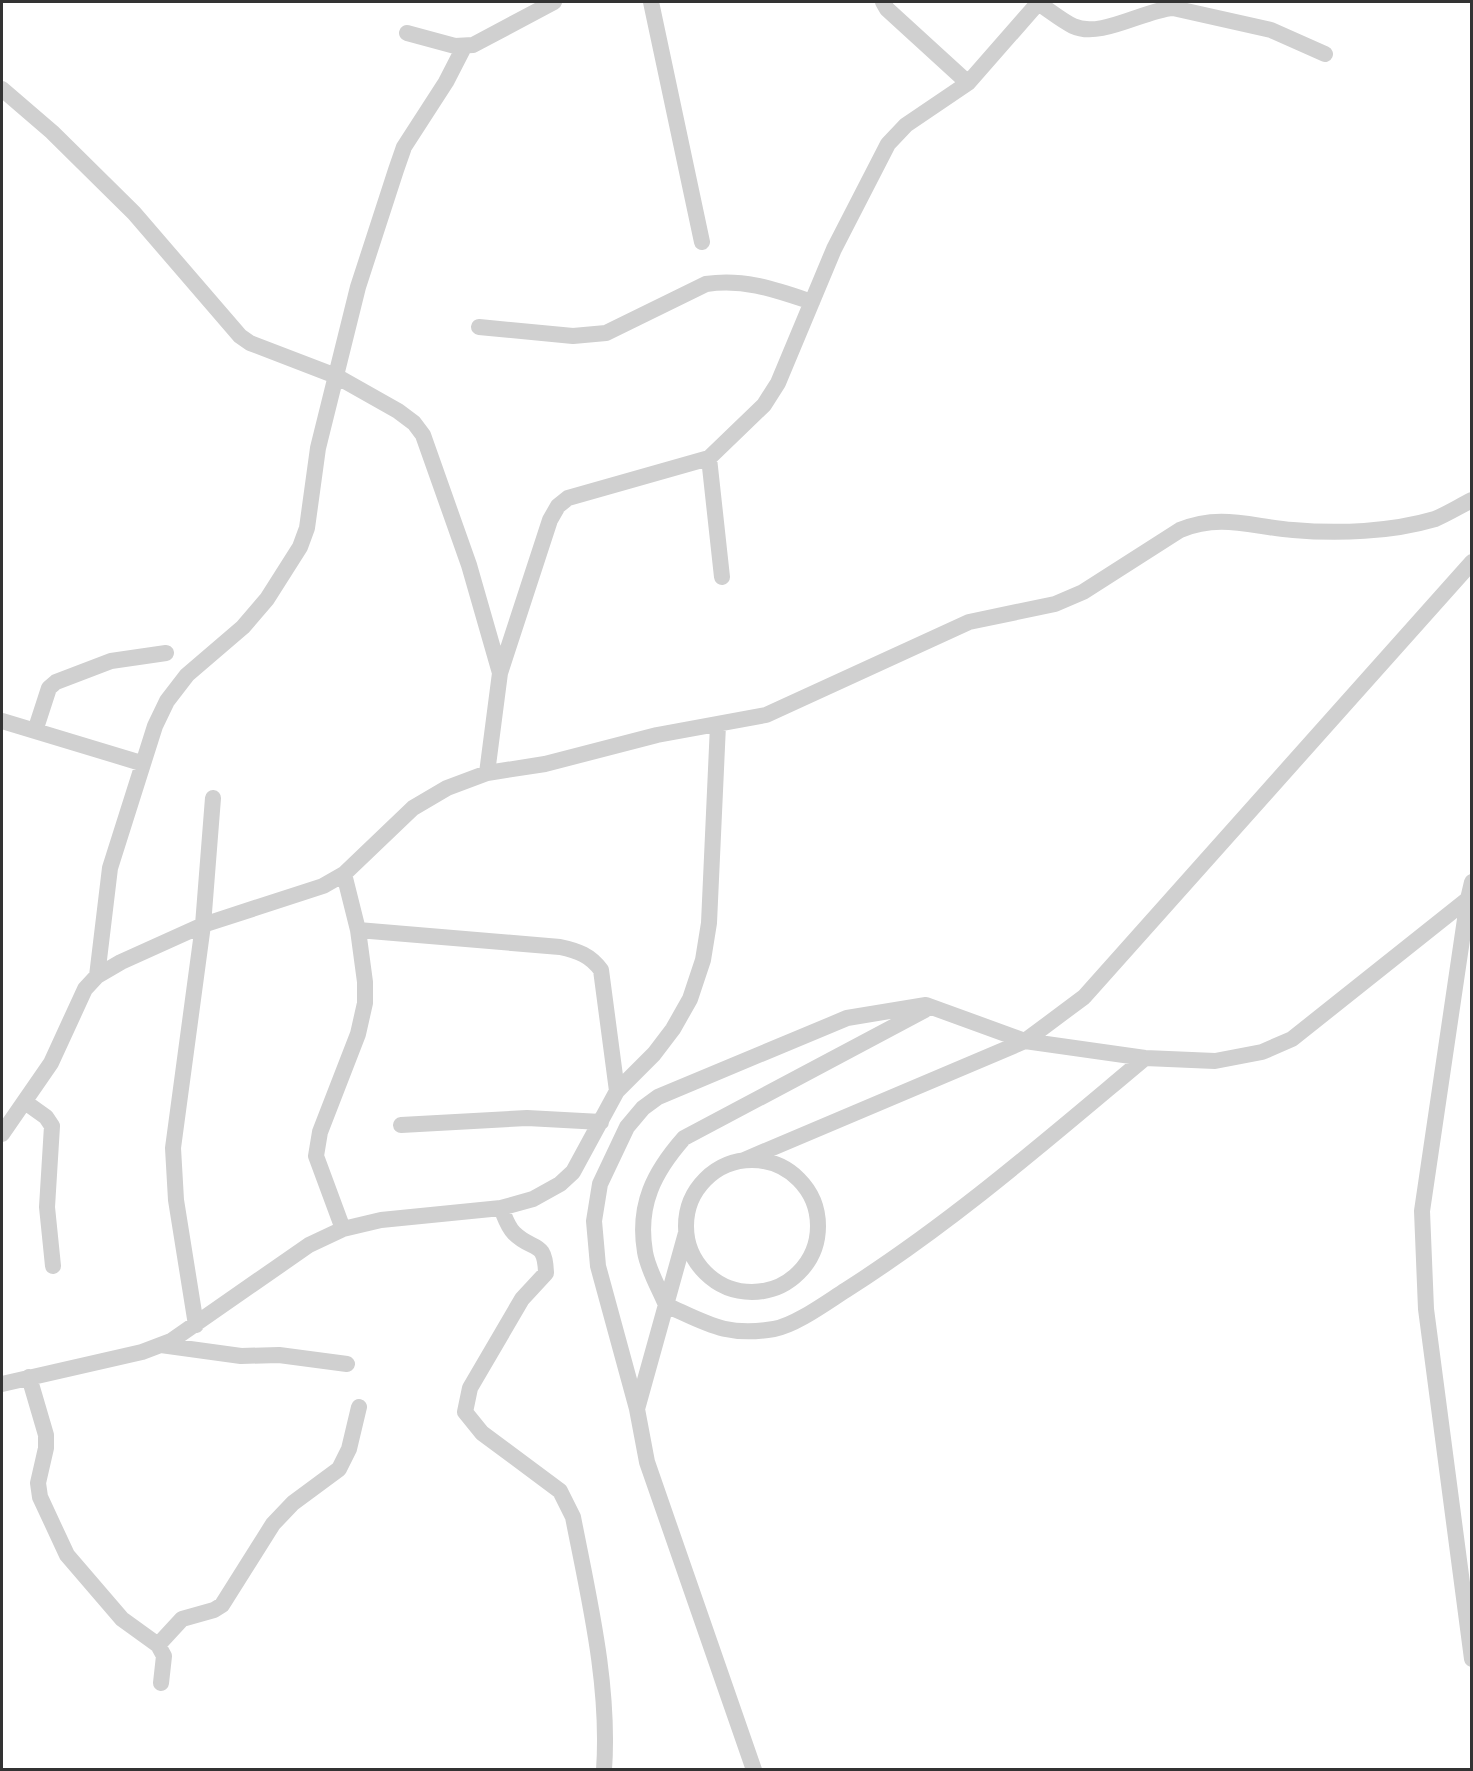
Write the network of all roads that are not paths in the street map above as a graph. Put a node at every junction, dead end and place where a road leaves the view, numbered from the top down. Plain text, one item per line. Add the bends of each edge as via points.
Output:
1 (554, 2) edge
2 (651, 2) edge
3 (883, 2) edge
4 (1039, 2) edge
5 (407, 33) dead end
6 (464, 47) junction
7 (1325, 54) dead end
8 (968, 83) junction
9 (2, 89) edge
10 (702, 242) dead end
11 (812, 302) junction
12 (479, 327) dead end
13 (336, 376) junction
14 (709, 458) junction
15 (1472, 500) edge
16 (1472, 562) edge
17 (722, 577) dead end
18 (166, 653) dead end
19 (500, 673) junction
20 (2, 721) edge
21 (718, 724) junction
22 (35, 731) junction
23 (141, 763) junction
24 (487, 774) junction
25 (213, 798) dead end
26 (344, 874) junction
27 (1470, 890) edge
28 (203, 926) junction
29 (358, 930) junction
30 (97, 976) junction
31 (931, 1007) junction
32 (1025, 1041) junction
33 (1145, 1058) junction
34 (617, 1091) junction
35 (25, 1102) junction
36 (601, 1122) junction
37 (401, 1125) dead end
38 (2, 1134) edge
39 (744, 1160) junction
40 (501, 1208) junction
41 (343, 1229) junction
42 (686, 1233) junction
43 (53, 1266) dead end
44 (666, 1305) junction
45 (195, 1325) junction
46 (160, 1345) junction
47 (347, 1364) dead end
48 (29, 1377) junction
49 (2, 1384) edge
50 (359, 1407) dead end
51 (637, 1409) junction
52 (158, 1646) junction
53 (1472, 1659) edge
54 (161, 1683) dead end
55 (604, 1770) edge
56 (754, 1770) edge

1 - 6 street via 488,39
2 - 10 street
3 - 8 street
4 - 7 street via 1074,26 1087,30 1173,8 1271,30
4 - 8 street
5 - 6 street
6 - 13 street via 404,147 358,287
8 - 11 street via 906,125 888,144 834,249
9 - 13 street via 134,213 232,330 250,343
11 - 12 street via 763,286 724,281 706,284 606,333 573,336
11 - 14 street via 778,383 764,405
13 - 19 street via 398,411 423,435 470,565
13 - 23 street via 300,547 249,620 188,675 167,701
14 - 17 street
14 - 19 street via 568,498 558,506
15 - 21 street via 1436,518 1360,530 1293,530 1212,520 1195,524 1083,592 1055,604 969,622 801,701 766,715
16 - 32 street via 1084,997
18 - 22 street via 111,662 56,682 49,688
19 - 24 street
20 - 22 street
21 - 24 street
21 - 34 street via 709,923 703,960 690,999 673,1029
22 - 23 street
23 - 30 street via 110,868
24 - 26 street via 447,788 413,808
25 - 28 street
26 - 28 street via 323,886
26 - 29 street
27 - 33 street via 1292,1040 1262,1052 1215,1061
27 - 53 street via 1422,1211 1427,1320
28 - 30 street
28 - 45 street via 174,1148 176,1200
29 - 34 street via 561,947 578,950 593,959 601,970
29 - 41 street via 365,982 363,1020 320,1132 316,1156
30 - 35 street via 86,988 51,1063
31 - 32 street
31 - 44 street via 684,1138 663,1161 646,1197 644,1217 645,1253
31 - 51 street via 847,1018 658,1097 627,1127 600,1184 594,1242
32 - 33 street
32 - 39 street
33 - 44 street via 966,1207 888,1263 777,1329 718,1329
34 - 36 street
35 - 38 street
35 - 43 street via 52,1126 47,1207
36 - 37 street via 527,1118
36 - 40 street via 583,1157 560,1184 533,1199
39 - 42 street via 719,1168 699,1185 688,1208
39 - 42 street via 770,1162 793,1174 810,1193 818,1218 816,1244 804,1267 784,1283 760,1291 734,1289 711,1278 694,1258
40 - 41 street via 381,1220
40 - 55 street via 515,1234 542,1248 546,1273 522,1299 470,1388 465,1412 482,1433 560,1491 568,1503 597,1651 607,1729
41 - 45 street via 309,1245
42 - 44 street
44 - 51 street
45 - 46 street
46 - 47 street
46 - 48 street
48 - 49 street
48 - 52 street via 46,1435 38,1484 40,1497 67,1554 122,1618
50 - 52 street via 349,1449 339,1469 293,1503 273,1524 222,1605 182,1619
51 - 56 street via 647,1462
52 - 54 street via 164,1656

